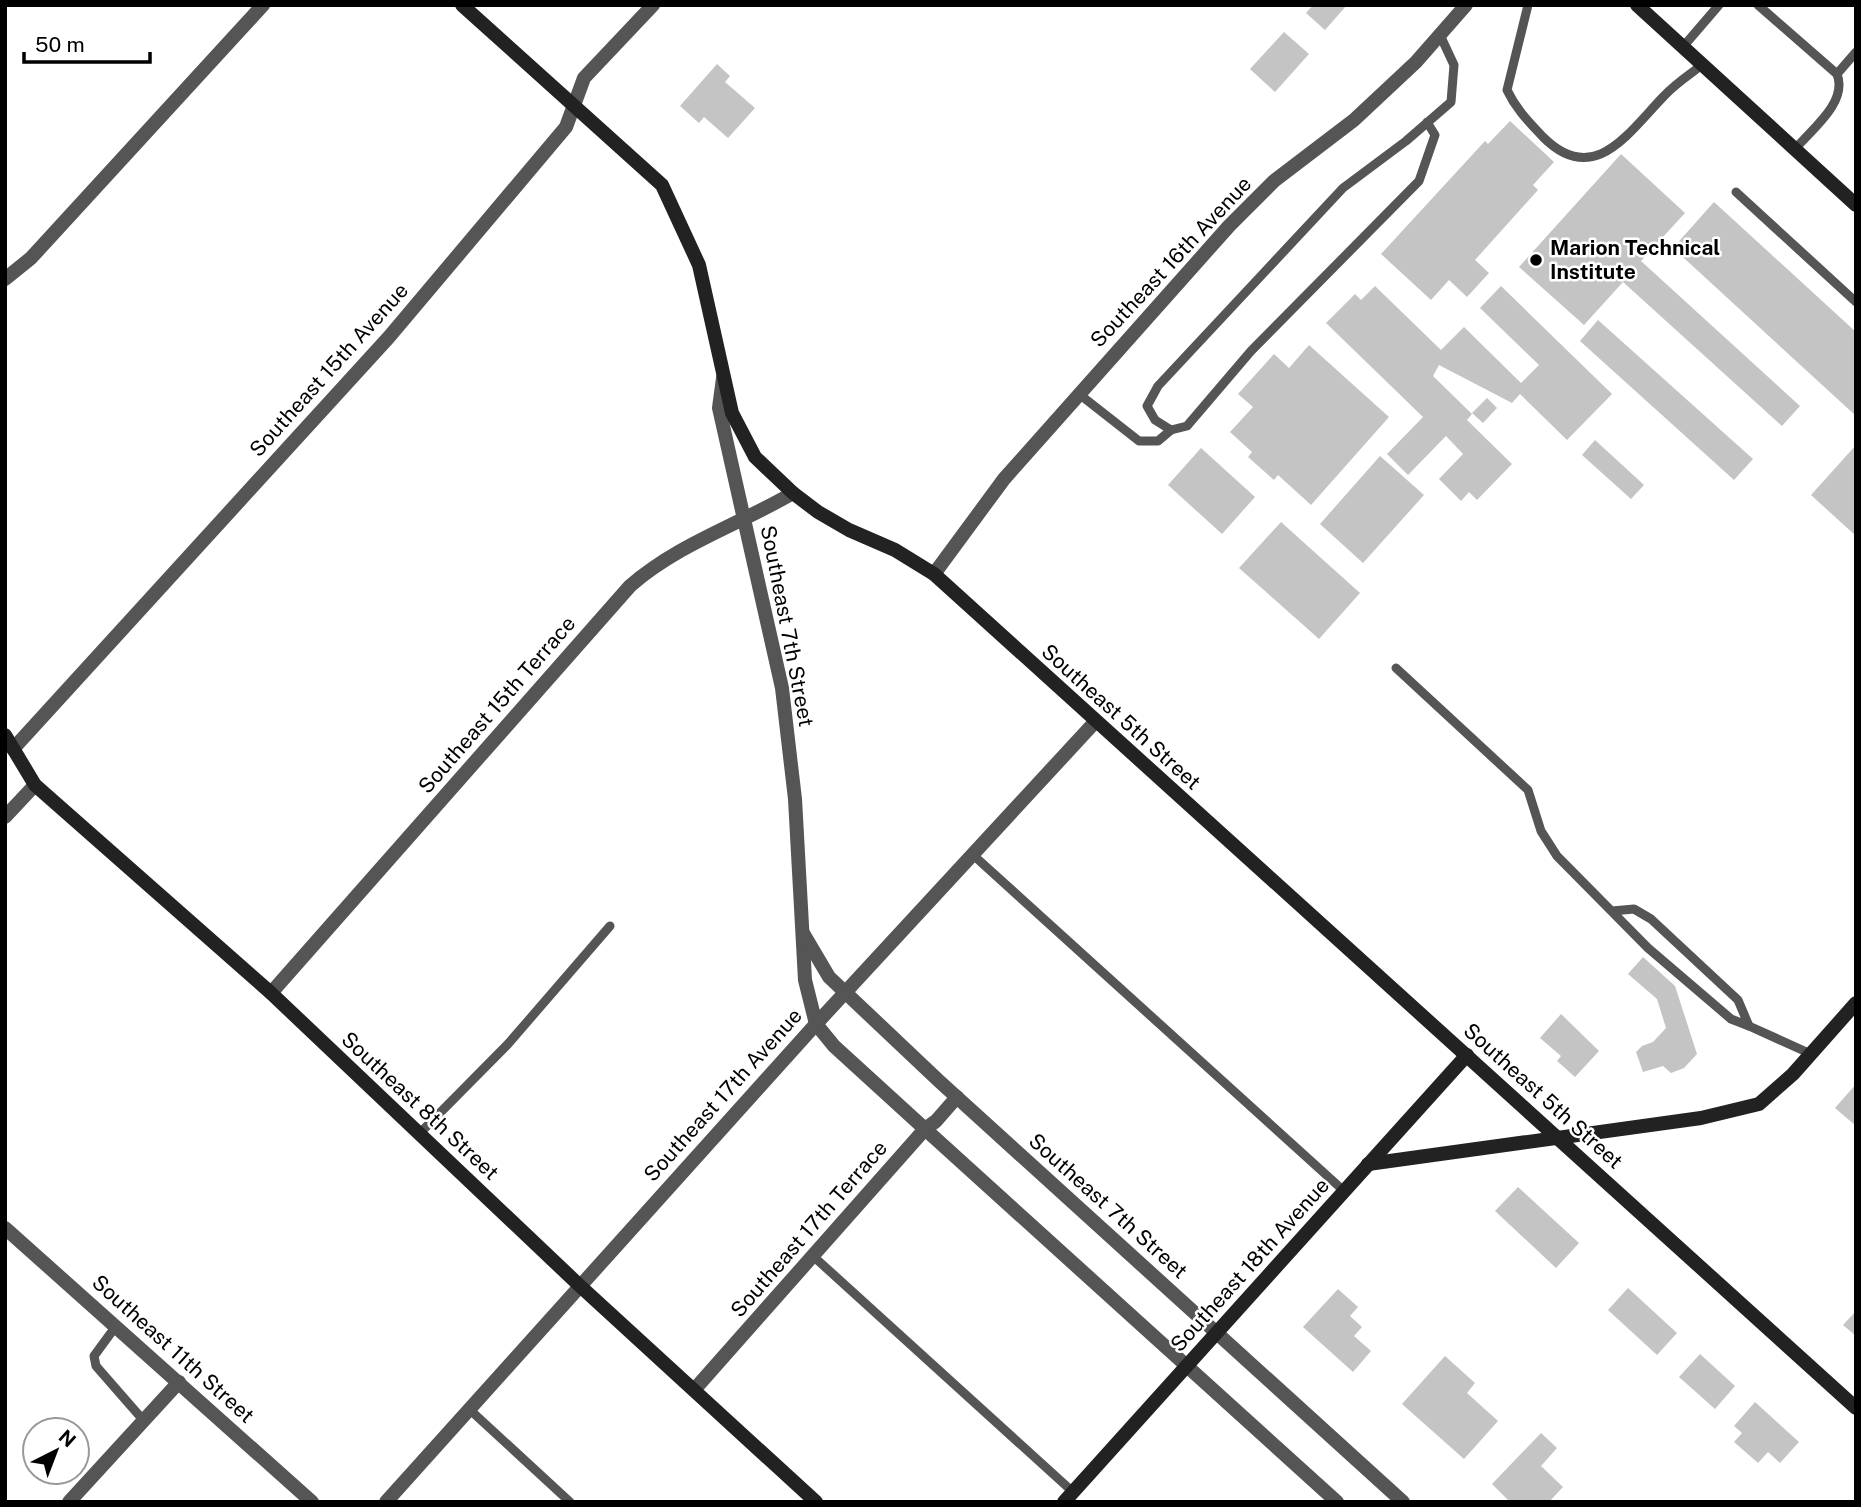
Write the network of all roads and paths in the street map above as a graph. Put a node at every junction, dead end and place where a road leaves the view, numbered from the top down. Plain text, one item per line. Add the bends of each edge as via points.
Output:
1 (263, 5) edge
2 (462, 5) edge
3 (653, 5) edge
4 (1466, 5) edge
5 (1528, 5) edge
6 (1637, 5) edge
7 (1719, 5) edge
8 (1758, 5) edge
9 (1440, 35) junction
10 (1682, 48) junction
11 (1856, 52) edge
12 (1702, 65) junction
13 (1837, 74) junction
14 (575, 110) junction
15 (1427, 122) junction
16 (1795, 149) junction
17 (1736, 192) dead end
18 (1856, 205) edge
19 (5, 279) edge
20 (1856, 302) edge
21 (723, 376) junction
22 (1079, 394) junction
23 (1171, 430) junction
24 (793, 493) junction
25 (746, 520) junction
26 (934, 574) junction
27 (1396, 668) dead end
28 (1095, 722) junction
29 (5, 735) edge
30 (13, 749) junction
31 (35, 785) junction
32 (5, 817) edge
33 (972, 854) junction
34 (1612, 911) junction
35 (610, 926) dead end
36 (800, 929) junction
37 (845, 992) junction
38 (271, 993) junction
39 (1856, 1003) edge
40 (816, 1024) junction
41 (1749, 1026) junction
42 (1811, 1054) junction
43 (1467, 1055) junction
44 (957, 1097) junction
45 (925, 1129) junction
46 (419, 1134) junction
47 (1557, 1136) junction
48 (1368, 1164) junction
49 (1344, 1191) junction
50 (5, 1227) edge
51 (813, 1256) junction
52 (579, 1285) junction
53 (116, 1326) junction
54 (1217, 1334) junction
55 (1187, 1367) junction
56 (179, 1382) junction
57 (694, 1390) junction
58 (1856, 1408) edge
59 (469, 1409) junction
60 (144, 1420) junction
61 (1068, 1497) edge
62 (69, 1502) edge
63 (312, 1502) edge
64 (386, 1502) edge
65 (570, 1502) edge
66 (816, 1502) edge
67 (1338, 1502) edge
68 (1403, 1502) edge

1 - 19 street via 31,258
2 - 14 street, Southeast 5th Street
3 - 14 street, Southeast 15th Avenue via 584,78
4 - 9 street, Southeast 16th Avenue
5 - 12 lane via 1507,90 1516,110 1558,151 1574,157 1598,156 1619,145 1666,93
6 - 10 street
7 - 10 lane
8 - 13 lane
9 - 15 lane via 1454,65 1451,102
9 - 22 street, Southeast 16th Avenue via 1354,120 1274,181
10 - 12 street
11 - 13 lane
12 - 16 street
13 - 16 lane via 1838,98
14 - 21 street, Southeast 5th Street via 662,186 699,265
14 - 30 street, Southeast 15th Avenue via 526,176 389,337
15 - 23 lane via 1435,135 1419,181 1251,351 1187,426
15 - 23 lane via 1343,188 1158,386 1147,406 1155,420
16 - 18 street
17 - 20 lane
21 - 24 street, Southeast 5th Street via 732,413 755,457
21 - 25 street, Southeast 7th Street via 719,408
22 - 23 lane via 1139,441 1158,441
22 - 26 street, Southeast 16th Avenue via 1004,479
24 - 25 street, Southeast 15th Terrace
24 - 26 street, Southeast 5th Street via 849,530
25 - 36 street, Southeast 7th Street via 782,688 795,799
25 - 38 street, Southeast 15th Terrace via 681,548 630,586
26 - 28 street, Southeast 5th Street
27 - 34 lane via 1528,790 1541,831 1557,856
28 - 33 street, Southeast 17th Avenue
28 - 43 street, Southeast 5th Street
29 - 30 street, Southeast 8th Street
30 - 31 street, Southeast 8th Street
31 - 32 street
31 - 38 street, Southeast 8th Street
33 - 37 street, Southeast 17th Avenue
33 - 49 lane
34 - 41 lane via 1731,1019
34 - 41 lane via 1634,909 1651,919 1738,1000
35 - 46 lane via 508,1044
36 - 37 street, Southeast 7th Street via 820,965
36 - 40 street, Southeast 7th Street via 805,980
37 - 40 street, Southeast 17th Avenue
37 - 44 street, Southeast 7th Street
38 - 46 street, Southeast 8th Street
39 - 42 street
40 - 45 street, Southeast 7th Street
40 - 52 street, Southeast 17th Avenue
41 - 42 lane
42 - 47 street via 1759,1104 1700,1118
43 - 47 street, Southeast 5th Street
43 - 48 street, Southeast 18th Avenue
44 - 45 street, Southeast 17th Terrace
44 - 54 street, Southeast 7th Street
45 - 51 street, Southeast 17th Terrace
45 - 55 street, Southeast 7th Street
46 - 52 street, Southeast 8th Street
47 - 48 street
47 - 58 street, Southeast 5th Street
48 - 49 street, Southeast 18th Avenue
49 - 54 street, Southeast 18th Avenue
50 - 53 street, Southeast 11th Street
51 - 57 street, Southeast 17th Terrace
51 - 61 lane
52 - 57 street, Southeast 8th Street
52 - 59 street, Southeast 17th Avenue
53 - 56 street, Southeast 11th Street
53 - 60 lane via 94,1356 96,1366
54 - 55 street, Southeast 18th Avenue
54 - 68 street, Southeast 7th Street
55 - 61 street, Southeast 18th Avenue
55 - 67 street, Southeast 7th Street
56 - 60 street
56 - 63 street, Southeast 11th Street
57 - 66 street, Southeast 8th Street
59 - 64 street, Southeast 17th Avenue
59 - 65 lane
60 - 62 street

